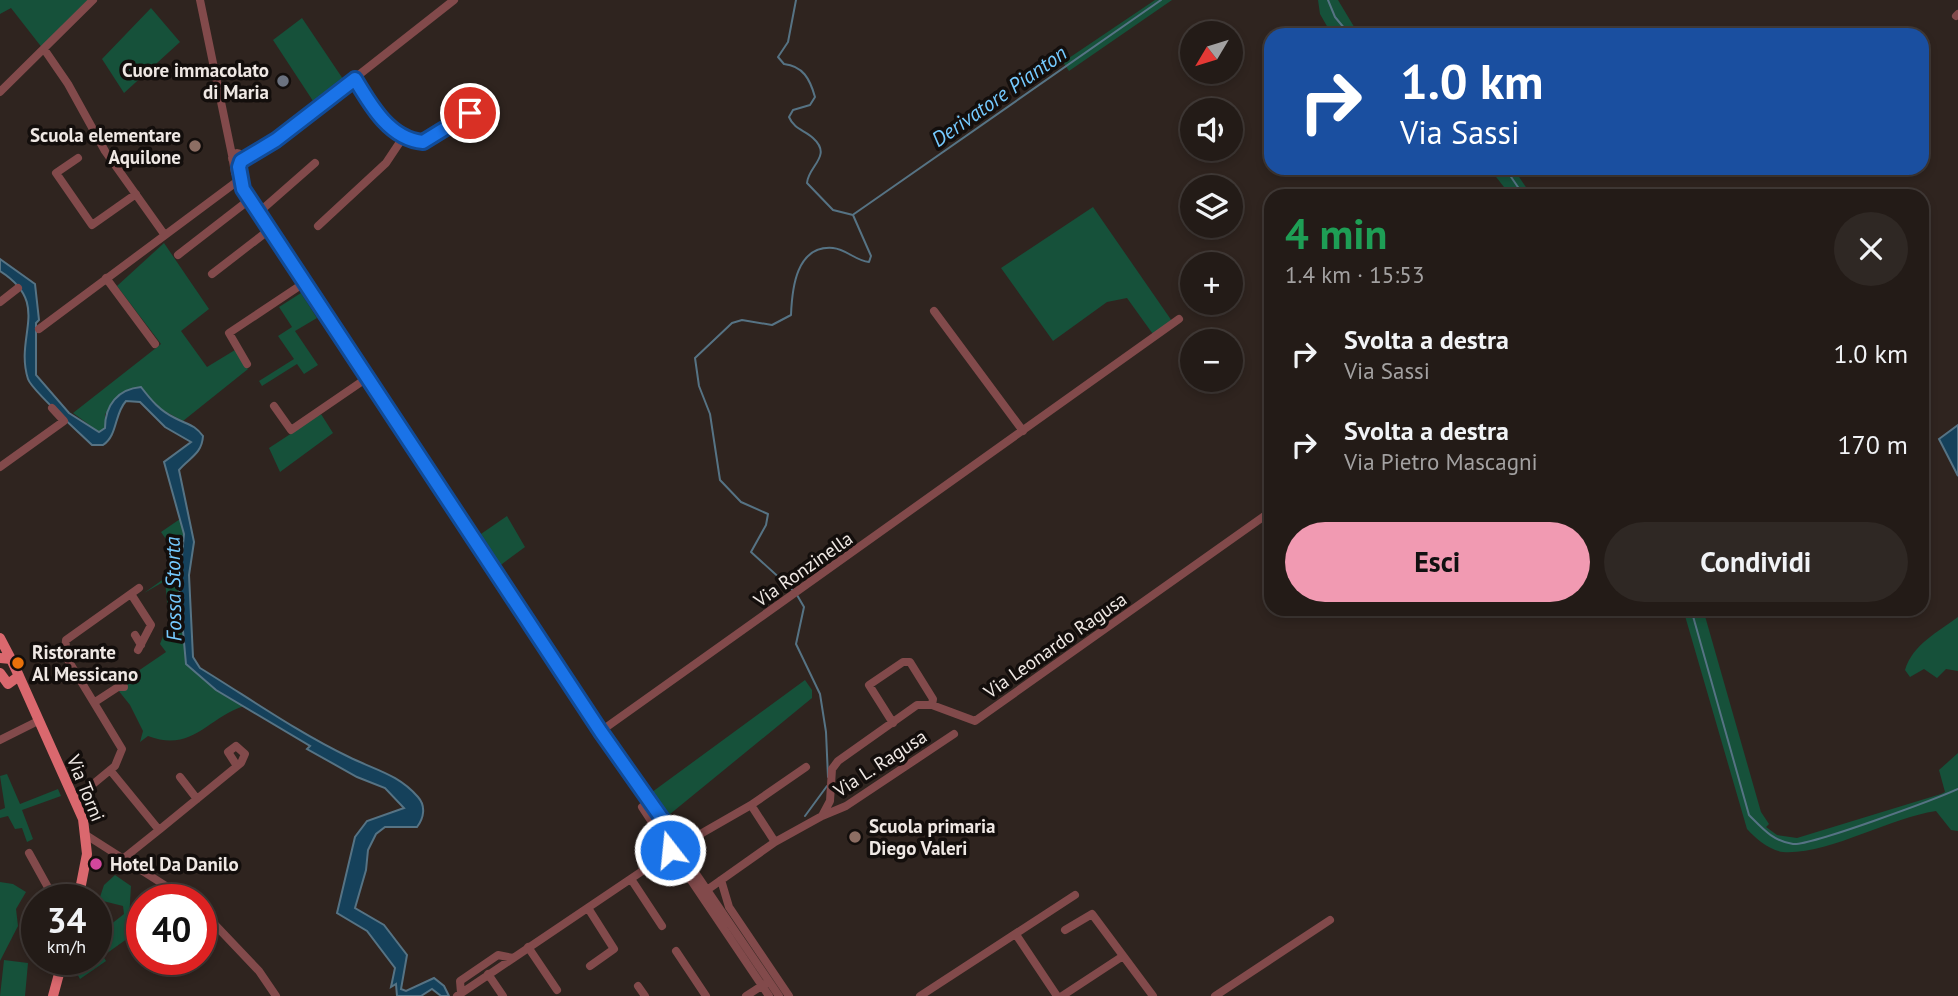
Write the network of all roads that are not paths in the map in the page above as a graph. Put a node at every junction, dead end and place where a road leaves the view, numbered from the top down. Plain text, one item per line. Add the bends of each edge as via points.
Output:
1 (93, 0) edge
2 (201, 0) edge
3 (454, 0) edge
4 (44, 49) junction
5 (355, 79) junction
6 (0, 92) edge
7 (484, 104) dead end
8 (402, 139) junction
9 (78, 158) dead end
10 (238, 162) junction
11 (315, 163) dead end
12 (136, 194) junction
13 (249, 200) junction
14 (258, 214) junction
15 (318, 226) dead end
16 (269, 230) junction
17 (164, 234) junction
18 (178, 255) dead end
19 (212, 274) dead end
20 (106, 278) junction
21 (304, 283) junction
22 (18, 288) dead end
23 (0, 302) edge
24 (934, 311) dead end
25 (1179, 319) dead end
26 (39, 329) dead end
27 (155, 344) dead end
28 (247, 364) dead end
29 (367, 377) junction
30 (274, 406) dead end
31 (52, 408) dead end
32 (1023, 431) junction
33 (0, 467) edge
34 (1264, 516) edge
35 (139, 588) dead end
36 (131, 594) junction
37 (135, 635) dead end
38 (0, 638) edge
39 (5, 658) edge
40 (0, 673) edge
41 (19, 676) junction
42 (8, 684) junction
43 (124, 687) dead end
44 (26, 694) junction
45 (95, 702) junction
46 (932, 705) junction
47 (38, 721) junction
48 (893, 723) junction
49 (601, 732) junction
50 (954, 734) dead end
51 (0, 740) edge
52 (237, 766) dead end
53 (806, 767) dead end
54 (110, 770) junction
55 (180, 777) dead end
56 (75, 799) junction
57 (197, 799) junction
58 (649, 803) junction
59 (751, 805) junction
60 (822, 816) junction
61 (159, 830) junction
62 (86, 835) junction
63 (690, 840) dead end
64 (775, 842) junction
65 (673, 849) junction
66 (29, 853) dead end
67 (124, 858) junction
68 (631, 879) junction
69 (721, 880) junction
70 (46, 884) edge
71 (83, 884) edge
72 (164, 884) edge
73 (707, 890) junction
74 (1075, 895) dead end
75 (588, 908) junction
76 (1330, 920) dead end
77 (662, 926) dead end
78 (217, 927) edge
79 (1065, 930) dead end
80 (1017, 936) dead end
81 (528, 947) junction
82 (676, 951) dead end
83 (1123, 956) junction
84 (513, 958) junction
85 (590, 966) dead end
86 (488, 974) junction
87 (59, 975) edge
88 (765, 984) junction
89 (638, 986) dead end
90 (557, 990) dead end
91 (459, 995) edge
92 (53, 996) edge
93 (276, 996) edge
94 (503, 996) edge
95 (645, 996) edge
96 (706, 996) edge
97 (746, 996) edge
98 (769, 996) edge
99 (779, 996) edge
100 (789, 996) edge
101 (920, 996) edge
102 (1059, 996) edge
103 (1153, 996) edge
104 (1215, 996) edge

1 - 4 street
2 - 10 street
3 - 5 street
4 - 6 street
4 - 12 street
5 - 8 street
5 - 10 street via 254,156
7 - 8 street via 423,142
8 - 15 street via 384,165
9 - 12 street via 56,173 92,225
10 - 13 street
10 - 17 street
11 - 14 street
12 - 17 street
13 - 14 street
13 - 18 street
14 - 16 street
16 - 19 street
16 - 21 street
17 - 20 street
20 - 26 street
20 - 27 street
21 - 28 street via 229,333
21 - 29 street
22 - 23 street
24 - 32 street
25 - 32 street, Via Ronzinella
29 - 30 street via 291,430
29 - 49 street
31 - 33 street via 64,421
32 - 49 street, Via Ronzinella
34 - 46 street, Via Leonardo Ragusa via 975,721
35 - 36 street
36 - 37 street via 151,625 140,647
36 - 45 street via 66,640 65,655
38 - 39 main road, Via Torni
39 - 41 main road, Via Torni
40 - 42 main road
41 - 42 main road
41 - 44 main road, Via Torni
42 - 44 main road
43 - 45 street
44 - 47 main road, Via Torni
45 - 54 street via 121,746 120,760
46 - 48 street via 917,705
46 - 48 street, Via L. Ragusa via 933,699 910,662 903,662 869,685
47 - 51 street
47 - 56 main road, Via Torni
48 - 60 street via 838,761 832,769 830,801
49 - 58 street
50 - 60 street, Via L. Ragusa via 846,806
52 - 57 street
53 - 59 street, Via L. Ragusa
54 - 56 street
54 - 61 street
55 - 57 street
56 - 62 main road, Via Torni
57 - 61 street
58 - 65 street
58 - 65 street via 642,807
59 - 63 street, Via L. Ragusa
59 - 64 street
60 - 64 street
61 - 67 street
62 - 67 street
62 - 71 main road, Via Torni
64 - 69 street
65 - 68 street
65 - 73 street
65 - 88 street
66 - 70 street
67 - 72 street
68 - 75 street
68 - 77 street
69 - 73 street
69 - 100 street via 730,906
73 - 88 street
74 - 101 street
75 - 81 street
75 - 85 street via 614,949
76 - 104 street
78 - 93 street
79 - 83 street via 1092,914
80 - 102 street
81 - 84 street
81 - 90 street
82 - 96 street
83 - 102 street
83 - 103 street
84 - 86 street
84 - 91 street via 498,955 460,981
86 - 91 street
86 - 94 street
87 - 92 main road
88 - 97 street
88 - 98 street
88 - 99 street
89 - 95 street

